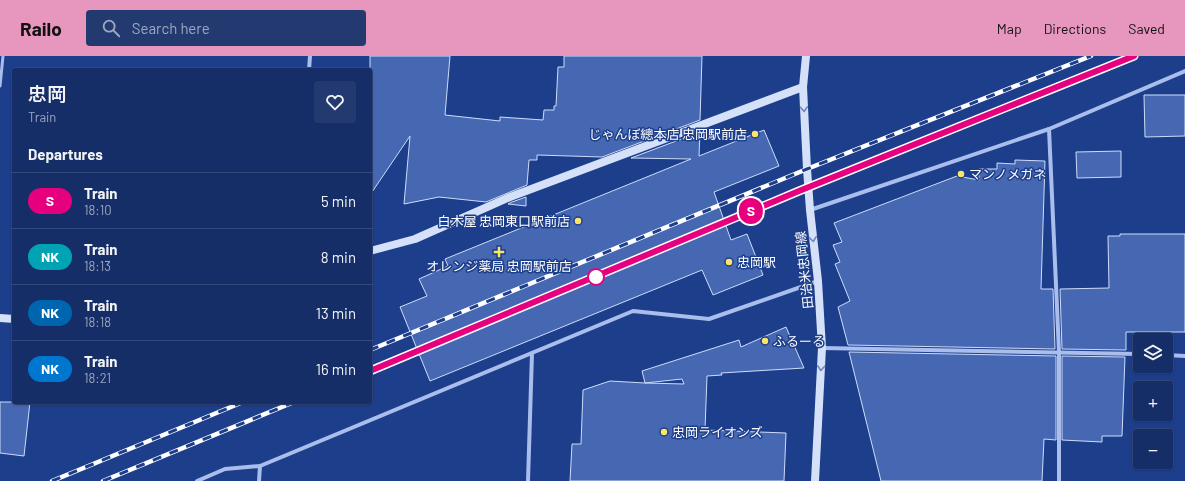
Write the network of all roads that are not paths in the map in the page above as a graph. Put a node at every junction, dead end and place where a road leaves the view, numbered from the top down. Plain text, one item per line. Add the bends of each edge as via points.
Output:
1 (3, 56) edge
2 (310, 56) edge
3 (806, 56) edge
4 (309, 68) edge
5 (1185, 71) edge
6 (0, 86) edge
7 (803, 87) junction
8 (1049, 129) junction
9 (810, 210) junction
10 (372, 251) edge
11 (818, 281) junction
12 (0, 318) edge
13 (12, 319) edge
14 (822, 348) junction
15 (1058, 352) junction
16 (532, 353) junction
17 (1133, 354) edge
18 (1173, 355) edge
19 (1185, 356) edge
20 (260, 466) junction
21 (197, 481) edge
22 (259, 481) edge
23 (528, 481) edge
24 (815, 481) edge
25 (1059, 481) edge

1 - 6 lane
2 - 4 street
3 - 7 street, 田治米忠岡線
5 - 8 street
7 -> 9 street, 田治米忠岡線
7 - 10 street via 510,197 415,239
8 - 9 street
8 - 15 street
9 -> 11 street, 田治米忠岡線
11 - 14 street, 田治米忠岡線
11 - 16 street via 708,319 633,311
12 - 13 street
14 - 15 street
14 -> 24 street, 田治米忠岡線
15 - 17 street
15 - 25 street
16 - 20 street
16 - 23 street
18 - 19 street
20 - 21 street via 225,469
20 - 22 street

